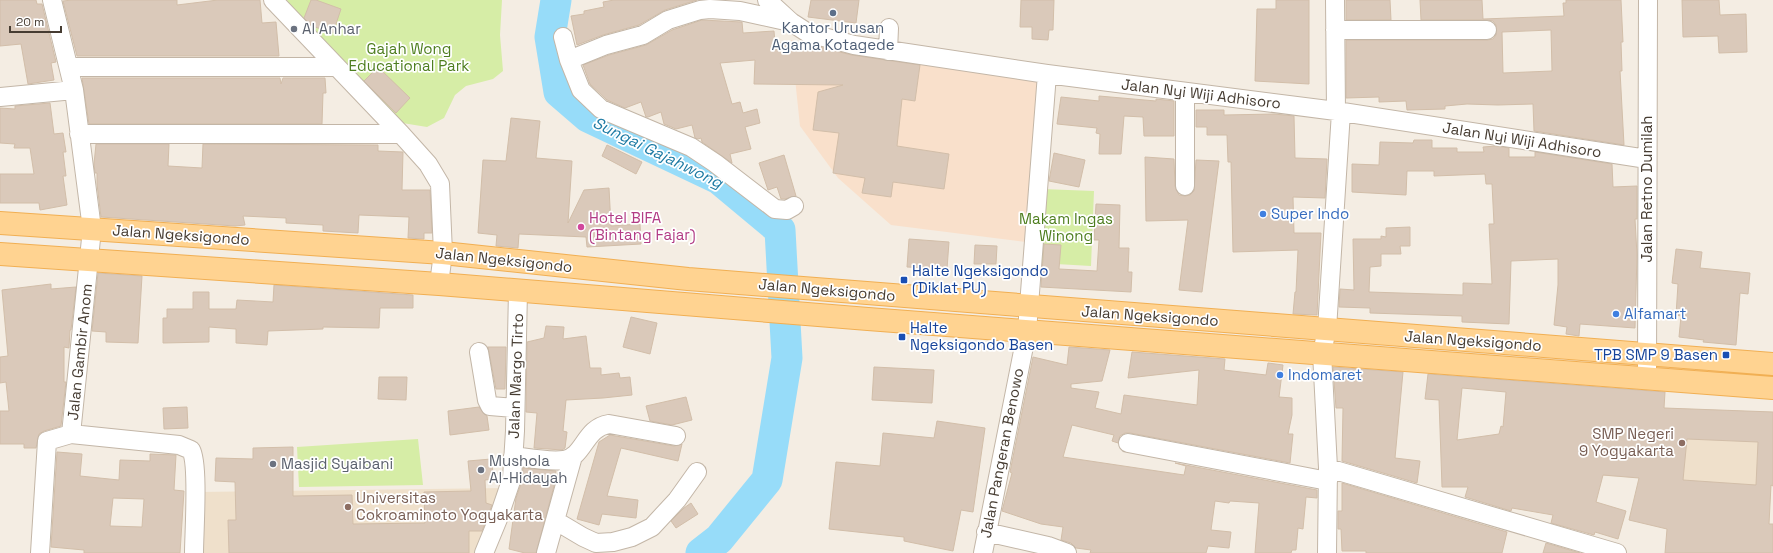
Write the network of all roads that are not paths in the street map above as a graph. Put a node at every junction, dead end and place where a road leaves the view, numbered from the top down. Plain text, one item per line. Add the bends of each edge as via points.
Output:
1 (52, 0) edge
2 (273, 0) edge
3 (767, 0) edge
4 (1335, 0) edge
5 (1648, 0) edge
6 (791, 22) junction
7 (889, 28) dead end
8 (1335, 30) junction
9 (1487, 30) dead end
10 (563, 37) dead end
11 (888, 51) junction
12 (570, 60) junction
13 (69, 67) junction
14 (336, 67) junction
15 (1047, 74) junction
16 (74, 90) junction
17 (1185, 92) junction
18 (0, 97) edge
19 (1338, 111) junction
20 (79, 134) junction
21 (401, 134) junction
22 (1647, 159) junction
23 (1185, 186) dead end
24 (794, 206) dead end
25 (0, 223) edge
26 (92, 229) junction
27 (442, 253) junction
28 (0, 254) edge
29 (89, 261) junction
30 (439, 284) junction
31 (518, 291) junction
32 (1030, 306) junction
33 (1327, 329) junction
34 (1027, 331) junction
35 (479, 352) dead end
36 (1322, 353) junction
37 (1647, 354) junction
38 (1773, 364) edge
39 (1647, 377) junction
40 (1773, 388) edge
41 (515, 408) junction
42 (71, 434) junction
43 (676, 436) dead end
44 (1128, 443) dead end
45 (513, 456) junction
46 (573, 456) junction
47 (697, 472) dead end
48 (1328, 474) junction
49 (556, 521) junction
50 (986, 532) junction
51 (40, 553) edge
52 (194, 553) edge
53 (484, 553) edge
54 (546, 553) edge
55 (983, 553) edge
56 (1067, 553) edge
57 (1327, 553) edge
58 (1617, 553) edge

1 - 13 street, Jalan Gambir Anom
2 - 14 street
3 - 6 street, Jalan Nyi Wiji Adhisoro
4 - 8 street
5 - 22 street, Jalan Retno Dumilah
6 - 11 street, Jalan Nyi Wiji Adhisoro via 808,34
6 - 12 street via 740,12 700,10 668,20 643,35 606,45
7 - 11 street
8 - 9 street
8 - 19 street
10 - 12 street
11 - 15 street, Jalan Nyi Wiji Adhisoro
12 - 24 street via 581,90 601,110 690,147 775,209 787,210
13 - 14 street
13 - 16 street, Jalan Gambir Anom
14 - 21 street
15 - 17 street, Jalan Nyi Wiji Adhisoro
15 - 32 street, Jalan Pangeran Benowo
16 - 18 street
16 - 20 street, Jalan Gambir Anom
17 - 19 street, Jalan Nyi Wiji Adhisoro
17 - 23 street
19 - 22 street, Jalan Nyi Wiji Adhisoro
19 - 33 street
20 - 21 street
20 - 26 street, Jalan Gambir Anom
21 - 27 street via 428,164 440,184
22 - 37 street, Jalan Retno Dumilah
25 - 26 main road, Jalan Ngeksigondo
26 - 27 main road, Jalan Ngeksigondo
26 - 29 street, Jalan Gambir Anom
27 - 30 street
27 - 32 main road, Jalan Ngeksigondo via 688,279
28 - 29 main road, Jalan Ngeksigondo
29 - 30 main road, Jalan Ngeksigondo
29 - 42 street, Jalan Gambir Anom
30 - 31 main road, Jalan Ngeksigondo
31 - 34 main road, Jalan Ngeksigondo
31 - 41 street, Jalan Margo Tirto
32 - 33 main road, Jalan Ngeksigondo
32 - 34 street, Jalan Pangeran Benowo
33 - 36 street
33 - 37 main road, Jalan Ngeksigondo
34 - 36 main road, Jalan Ngeksigondo
34 - 50 street, Jalan Pangeran Benowo
35 - 41 street via 490,406
36 - 39 main road, Jalan Ngeksigondo
36 - 48 street
37 - 38 main road, Jalan Ngeksigondo
37 - 39 street, Jalan Retno Dumilah
39 - 40 main road, Jalan Ngeksigondo
41 - 45 street, Jalan Margo Tirto
42 - 51 street via 47,441
42 - 52 street, Jalan Gambir Anom via 179,445 192,450 195,479
43 - 46 street via 609,424 593,431 583,447
44 - 48 street
45 - 46 street via 564,460
45 - 53 street, Jalan Margo Tirto via 512,478
46 - 49 street
47 - 49 street via 677,500 652,527 632,537 596,543
48 - 57 street
48 - 58 street
49 - 54 street
50 - 55 street, Jalan Pangeran Benowo
50 - 56 street via 1048,546

